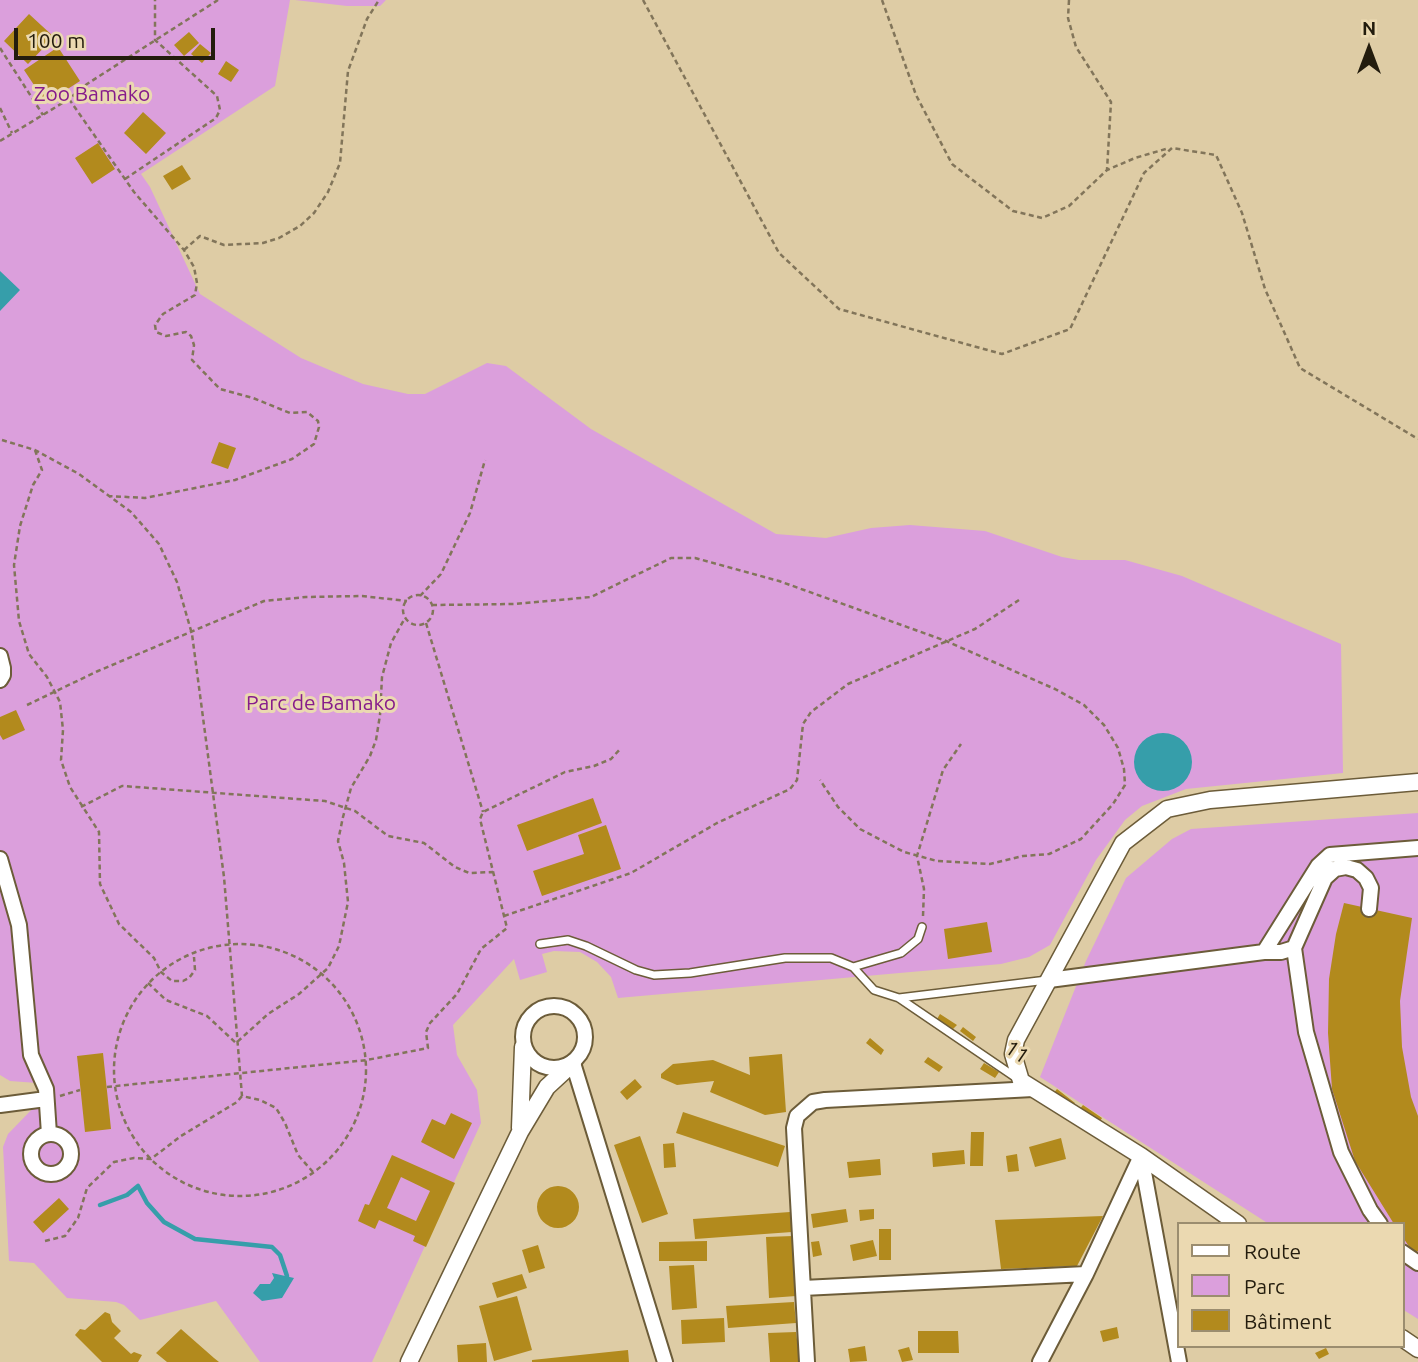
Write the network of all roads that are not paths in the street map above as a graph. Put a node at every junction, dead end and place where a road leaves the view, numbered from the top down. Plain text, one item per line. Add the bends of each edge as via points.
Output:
1 (0, 656) edge
2 (0, 680) edge
3 (1418, 782) edge
4 (1418, 848) edge
5 (0, 859) edge
6 (1369, 908) dead end
7 (922, 927) road end
8 (540, 944) dead end
9 (1294, 948) junction
10 (1265, 952) junction
11 (853, 967) junction
12 (1048, 979) junction
13 (899, 998) junction
14 (523, 1047) junction
15 (573, 1063) junction
16 (1027, 1085) junction
17 (46, 1099) junction
18 (0, 1105) edge
19 (520, 1132) junction
20 (49, 1134) dead end
21 (1141, 1156) junction
22 (1235, 1222) edge
23 (1379, 1222) edge
24 (1086, 1274) junction
25 (803, 1288) junction
26 (1176, 1346) edge
27 (409, 1362) edge
28 (665, 1362) edge
29 (807, 1362) edge
30 (1040, 1362) edge

1 - 2 street
3 - 12 street via 1210,800 1167,809 1123,843
4 - 10 street via 1330,855 1318,866
5 - 17 street via 19,925 30,1055 46,1088
6 - 9 street via 1371,888 1366,878 1357,870 1335,869 1325,878
7 - 11 lane via 918,939 901,953
8 - 11 lane via 568,940 654,975 785,958 831,958
9 - 10 street
9 - 23 street via 1306,1032 1333,1128
10 - 12 street
11 - 13 lane, 11 via 874,990
12 - 13 lane
12 - 16 street via 1013,1054
13 - 16 lane, 11
14 - 15 street via 538,1065 550,1069
14 - 15 street via 524,1028 534,1013 562,1007 578,1016 585,1033 582,1051
14 - 19 street
15 - 19 street via 547,1087
15 - 28 street
16 - 21 street, 11
16 - 25 street via 825,1100 805,1107 793,1128
17 - 18 street
17 - 20 street
19 - 27 street
21 - 22 street, 11
21 - 24 street
21 - 26 street
24 - 25 street
24 - 30 street
25 - 29 street

